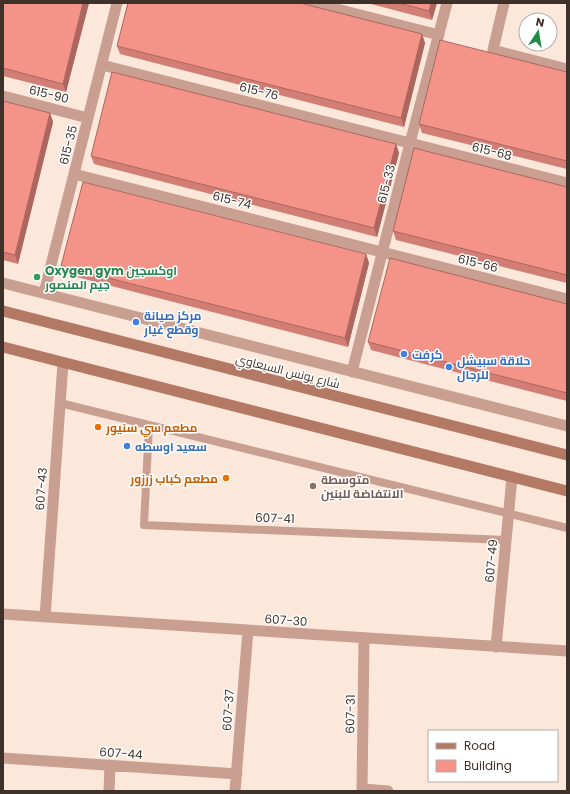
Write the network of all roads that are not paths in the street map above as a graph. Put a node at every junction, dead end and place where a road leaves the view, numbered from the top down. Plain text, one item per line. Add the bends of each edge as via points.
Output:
1 (117, 3) edge
2 (313, 3) edge
3 (447, 3) edge
4 (504, 3) edge
5 (439, 35) junction
6 (102, 65) junction
7 (567, 69) edge
8 (3, 96) edge
9 (88, 118) junction
10 (410, 143) junction
11 (74, 174) junction
12 (567, 183) edge
13 (383, 252) junction
14 (3, 283) edge
15 (44, 293) junction
16 (567, 299) edge
17 (3, 311) edge
18 (3, 348) edge
19 (63, 363) junction
20 (352, 372) junction
21 (60, 403) junction
22 (149, 425) junction
23 (567, 426) edge
24 (567, 455) edge
25 (512, 477) junction
26 (567, 491) edge
27 (509, 514) junction
28 (567, 528) edge
29 (506, 540) junction
30 (3, 614) edge
31 (45, 617) junction
32 (248, 630) junction
33 (364, 638) junction
34 (496, 647) junction
35 (567, 651) edge
36 (3, 758) edge
37 (110, 765) junction
38 (237, 774) junction
39 (362, 790) edge
40 (109, 791) edge
41 (235, 791) edge
42 (388, 791) edge

1 - 6 street, 615-35
2 - 5 street
3 - 5 street, 615-33
4 - 7 street via 493,50
5 - 10 street, 615-33
6 - 9 street, 615-35
6 - 10 street, 615-76
8 - 9 street, 615-90
9 - 11 street, 615-35
10 - 12 street, 615-68
10 - 13 street, 615-33
11 - 13 street, 615-74
11 - 15 street, 615-35
13 - 16 street, 615-66
13 - 20 street, 615-33
14 - 15 street
15 - 20 street
17 - 24 main road, شارع يونس السبعاوي
18 - 19 main road
19 - 21 street, 607-43
19 - 25 main road
20 - 23 street
21 - 22 lane
21 - 31 street, 607-43
22 - 27 lane
22 - 29 lane, 607-41 via 144,525
25 - 26 main road
25 - 27 street, 607-49
27 - 28 lane
27 - 29 street, 607-49
29 - 34 street, 607-49
30 - 31 street, 607-30
31 - 32 street, 607-30
32 - 33 street, 607-30
32 - 38 street, 607-37
33 - 34 street, 607-30
33 - 39 street, 607-31
34 - 35 street, 607-30
36 - 37 street, 607-44
37 - 38 street, 607-44
37 - 40 street
38 - 41 street, 607-37
39 - 42 street

